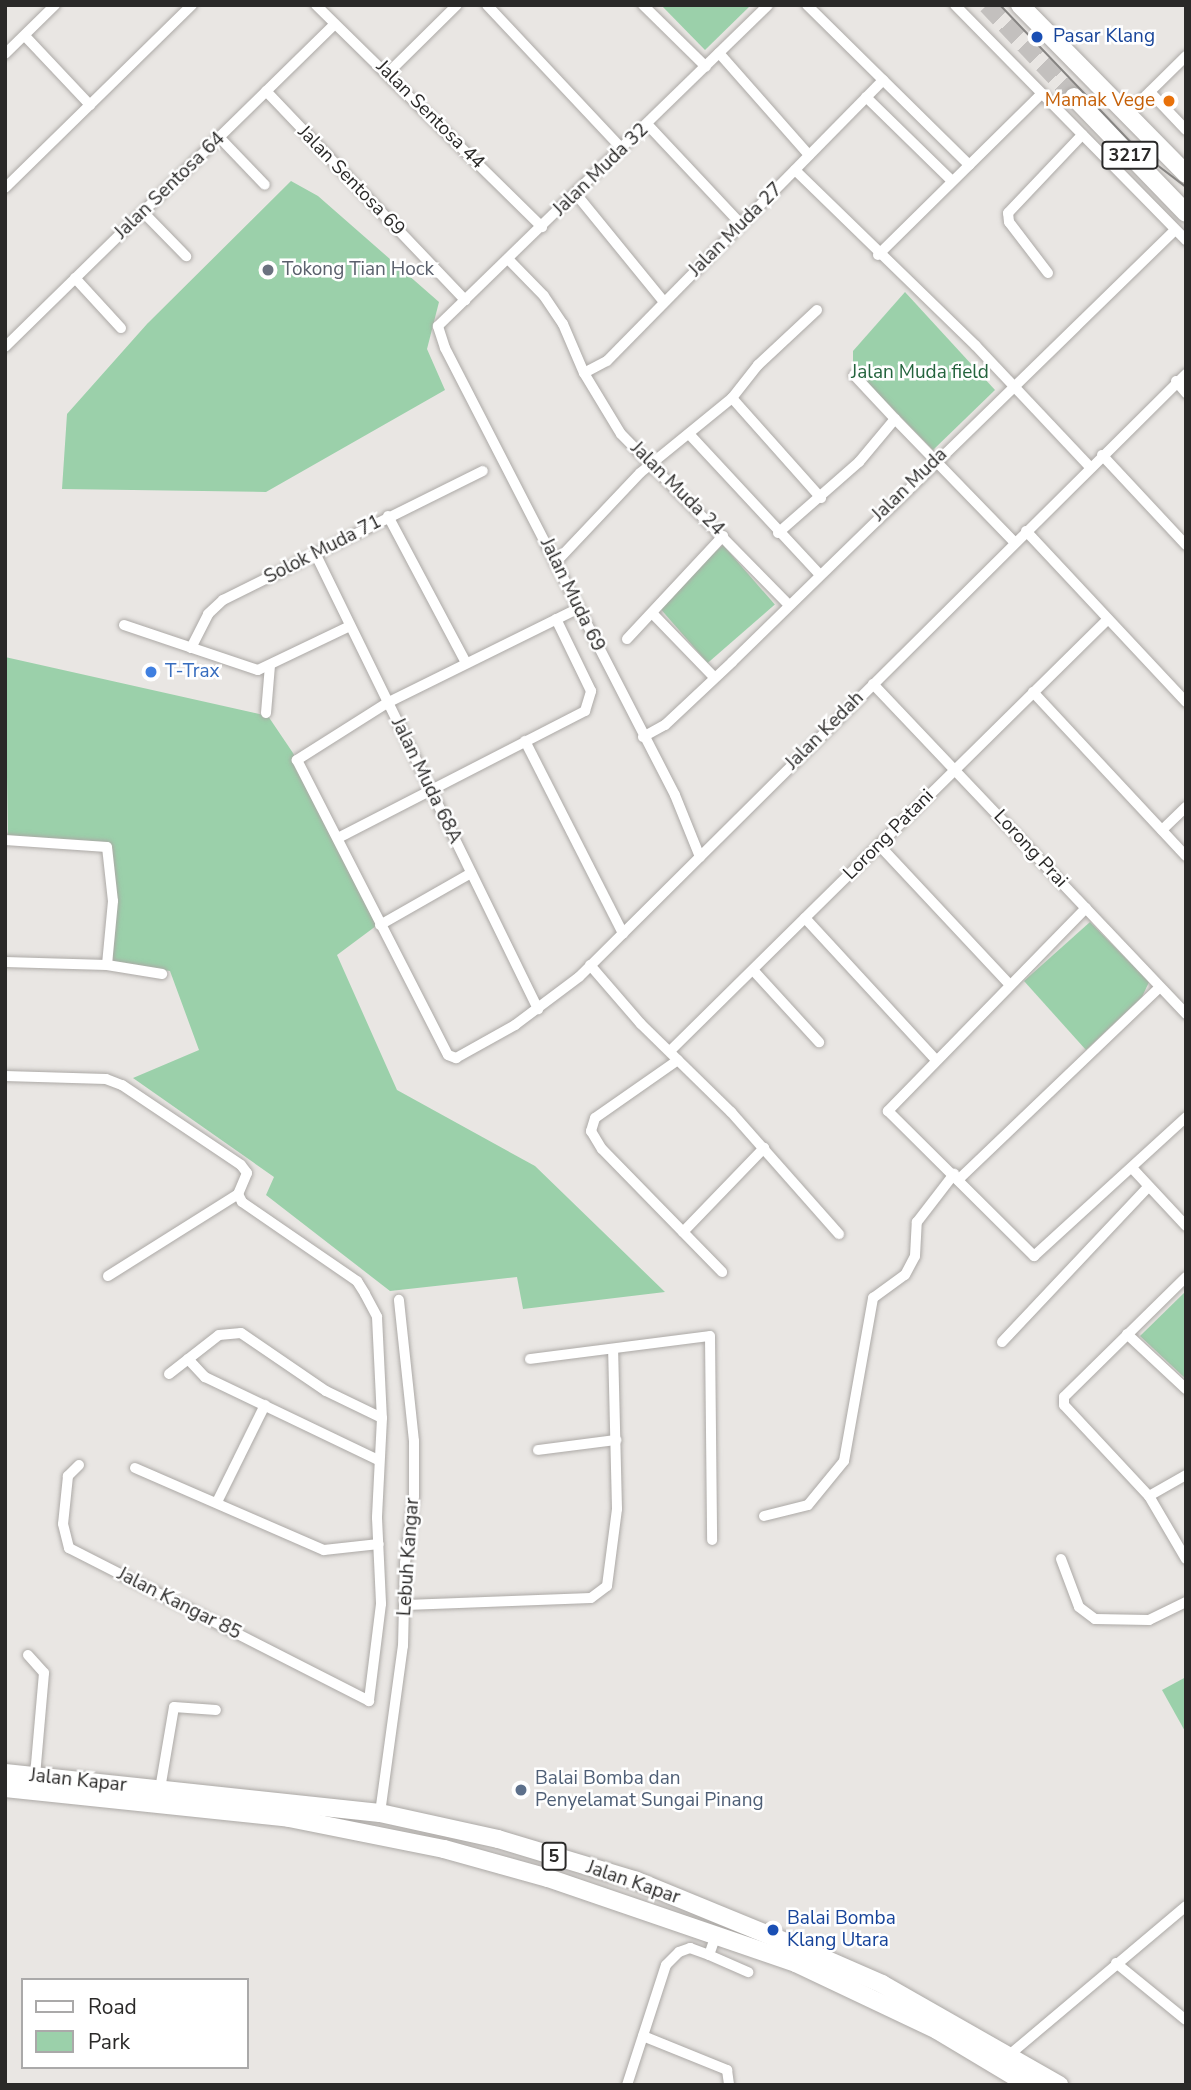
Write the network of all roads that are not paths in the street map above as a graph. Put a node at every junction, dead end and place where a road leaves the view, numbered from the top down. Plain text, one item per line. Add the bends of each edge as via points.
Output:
1 (54, 5) edge
2 (316, 5) edge
3 (487, 5) edge
4 (643, 5) edge
5 (768, 5) edge
6 (807, 5) edge
7 (955, 5) edge
8 (1020, 5) edge
9 (191, 6) edge
10 (455, 6) edge
11 (334, 25) junction
12 (25, 36) junction
13 (719, 53) junction
14 (5, 54) edge
15 (1186, 56) edge
16 (706, 67) junction
17 (389, 72) junction
18 (883, 80) junction
19 (266, 91) junction
20 (1150, 92) junction
21 (1041, 93) junction
22 (866, 97) junction
23 (1074, 97) tunnel mouth
24 (90, 105) junction
25 (1126, 115) junction
26 (647, 124) junction
27 (1186, 130) edge
28 (1082, 135) junction
29 (219, 137) junction
30 (622, 149) junction
31 (809, 155) junction
32 (968, 165) junction
33 (795, 170) junction
34 (1186, 174) edge
35 (952, 181) junction
36 (265, 185) dead end
37 (5, 188) edge
38 (576, 194) junction
39 (143, 212) junction
40 (1186, 213) edge
41 (741, 224) junction
42 (542, 227) junction
43 (1175, 230) junction
44 (1186, 240) edge
45 (878, 255) junction
46 (186, 256) dead end
47 (509, 261) junction
48 (1048, 273) dead end
49 (75, 278) junction
50 (465, 300) junction
51 (664, 302) junction
52 (817, 310) dead end
53 (121, 328) dead end
54 (439, 335) joint
55 (5, 347) edge
56 (1186, 366) edge
57 (584, 373) junction
58 (854, 375) dead end
59 (1181, 378) edge
60 (1013, 386) junction
61 (1186, 393) edge
62 (732, 398) junction
63 (895, 419) junction
64 (690, 435) junction
65 (1102, 455) junction
66 (935, 460) junction
67 (649, 467) junction
68 (1090, 467) junction
69 (480, 473) dead end
70 (821, 498) junction
71 (388, 516) junction
72 (1026, 531) junction
73 (778, 533) junction
74 (723, 536) junction
75 (1014, 542) junction
76 (1186, 545) edge
77 (315, 554) junction
78 (555, 563) junction
79 (819, 574) junction
80 (789, 605) junction
81 (578, 608) junction
82 (652, 613) junction
83 (556, 619) junction
84 (1108, 619) junction
85 (124, 625) dead end
86 (350, 626) junction
87 (627, 639) dead end
88 (191, 648) junction
89 (466, 663) junction
90 (270, 665) junction
91 (714, 677) junction
92 (873, 684) junction
93 (1033, 692) junction
94 (1186, 702) edge
95 (387, 703) junction
96 (266, 713) dead end
97 (643, 737) junction
98 (525, 741) junction
99 (955, 770) junction
100 (428, 790) junction
101 (1186, 807) edge
102 (1162, 830) junction
103 (338, 838) junction
104 (5, 840) edge
105 (879, 845) junction
106 (1186, 856) edge
107 (700, 857) junction
108 (471, 873) junction
109 (1086, 908) junction
110 (806, 918) junction
111 (380, 925) junction
112 (623, 933) junction
113 (5, 962) edge
114 (107, 965) junction
115 (590, 965) junction
116 (753, 970) junction
117 (162, 974) dead end
118 (1010, 985) junction
119 (1160, 987) junction
120 (538, 1009) junction
121 (1186, 1014) edge
122 (819, 1042) dead end
123 (674, 1056) junction
124 (936, 1060) junction
125 (5, 1076) edge
126 (1186, 1117) edge
127 (764, 1148) junction
128 (1132, 1168) junction
129 (956, 1177) junction
130 (1147, 1188) junction
131 (238, 1194) junction
132 (1186, 1226) edge
133 (683, 1232) junction
134 (839, 1234) dead end
135 (722, 1272) dead end
136 (108, 1276) dead end
137 (1186, 1277) edge
138 (398, 1300) dead end
139 (1127, 1334) junction
140 (1002, 1342) dead end
141 (613, 1349) junction
142 (188, 1359) junction
143 (530, 1359) dead end
144 (169, 1374) dead end
145 (1186, 1389) edge
146 (265, 1405) junction
147 (382, 1418) junction
148 (616, 1440) junction
149 (538, 1450) dead end
150 (378, 1460) junction
151 (79, 1465) dead end
152 (135, 1468) dead end
153 (1186, 1475) edge
154 (1149, 1496) junction
155 (218, 1500) junction
156 (764, 1516) dead end
157 (712, 1540) dead end
158 (379, 1544) junction
159 (1061, 1559) dead end
160 (1186, 1559) edge
161 (1186, 1602) edge
162 (406, 1605) junction
163 (27, 1655) dead end
164 (394, 1700) junction
165 (369, 1701) junction
166 (216, 1710) dead end
167 (5, 1773) edge
168 (35, 1776) junction
169 (5, 1788) edge
170 (160, 1790) junction
171 (380, 1813) junction
172 (1186, 1906) edge
173 (717, 1932) junction
174 (709, 1955) junction
175 (1116, 1963) junction
176 (748, 1972) dead end
177 (1186, 2020) edge
178 (643, 2036) junction
179 (1008, 2056) junction
180 (627, 2085) edge
181 (729, 2085) edge
182 (1029, 2085) edge
183 (1059, 2085) edge

1 - 12 street
2 - 11 street, Jalan Sentosa 44
3 - 30 street
4 - 16 street
5 - 13 street, Jalan Muda 32
6 - 18 street
7 - 21 street
8 - 25 highway, 3217
9 - 24 street
10 - 17 street
11 - 17 street, Jalan Sentosa 44
11 - 19 street, Jalan Sentosa 64
12 - 14 street
12 - 24 street
13 - 16 street, Jalan Muda 32
13 - 31 street
15 - 20 street
16 - 26 street, Jalan Muda 32
17 - 42 street, Jalan Sentosa 44
18 - 22 street, Jalan Muda 27
18 - 32 street
19 - 29 street, Jalan Sentosa 64
19 - 50 street, Jalan Sentosa 69
20 - 25 street
20 - 27 street
21 - 28 street
21 - 32 street
22 - 31 street, Jalan Muda 27
22 - 35 street
23 - 40 highway, 3217
24 - 37 street
25 - 34 highway, 3217
26 - 30 street, Jalan Muda 32
26 - 41 street
28 - 43 street
28 - 48 street via 1008,213 1009,222
29 - 36 street
29 - 39 street, Jalan Sentosa 64
30 - 38 street, Jalan Muda 32
31 - 33 street, Jalan Muda 27
32 - 35 street
33 - 41 street, Jalan Muda 27
33 - 45 street
35 - 45 street
38 - 42 street, Jalan Muda 32
38 - 51 street
39 - 46 street
39 - 49 street, Jalan Sentosa 64
41 - 51 street, Jalan Muda 27
42 - 47 street, Jalan Muda 32
43 - 44 street
43 - 60 street, Jalan Muda
45 - 60 street
47 - 50 street, Jalan Muda 32
47 - 57 street, Jalan Muda 24 via 544,296
49 - 53 street
49 - 55 street, Jalan Sentosa 64
50 - 54 street, Jalan Muda 32 via 441,320
51 - 57 street, Jalan Muda 27 via 607,361
52 - 62 street via 758,365
54 - 78 street, Jalan Muda 69
56 - 59 street, Jalan Kedah
57 - 67 street, Jalan Muda 24 via 621,434
58 - 63 street
59 - 61 street
59 - 65 street, Jalan Kedah
60 - 66 street, Jalan Muda
60 - 68 street
62 - 64 street
62 - 70 street
63 - 66 street
63 - 70 street
64 - 67 street
64 - 73 street
65 - 68 street, Jalan Kedah
65 - 76 street
66 - 75 street
66 - 79 street, Jalan Muda
67 - 74 street, Jalan Muda 24
67 - 78 street
68 - 72 street, Jalan Kedah
69 - 71 street, Solok Muda 71
70 - 73 street
71 - 77 street, Solok Muda 71
71 - 89 street
72 - 75 street, Jalan Kedah
72 - 84 street
73 - 79 street
74 - 80 street, Jalan Muda 24
74 - 82 street
75 - 92 street, Jalan Kedah
77 - 86 street, Jalan Muda 68A
77 - 88 street, Solok Muda 71 via 215,606
78 - 81 street, Jalan Muda 69
79 - 80 street, Jalan Muda
80 - 91 street, Jalan Muda
81 - 83 street
81 - 97 street, Jalan Muda 69
82 - 87 street
82 - 91 street
83 - 89 street
83 - 98 street via 592,691 591,702 585,711
84 - 93 street, Lorong Patani
84 - 94 street
85 - 88 street
86 - 90 street
86 - 95 street, Jalan Muda 68A
88 - 90 street via 258,670
89 - 95 street
90 - 96 street
91 - 97 street, Jalan Muda via 665,725
92 - 99 street, Lorong Prai
92 - 107 street, Jalan Kedah
93 - 99 street, Lorong Patani
93 - 102 street
95 - 100 street, Jalan Muda 68A
95 - 103 street via 299,756 298,763
97 - 107 street, Jalan Muda 69 via 675,795
98 - 100 street
98 - 112 street
99 - 105 street, Lorong Patani
99 - 109 street, Lorong Prai
100 - 103 street
100 - 108 street, Jalan Muda 68A
101 - 102 street
102 - 106 street
103 - 111 street
104 - 114 street via 96,844 109,850
105 - 110 street, Lorong Patani
105 - 118 street
107 - 112 street, Jalan Kedah
108 - 111 street
108 - 120 street, Jalan Muda 68A
109 - 118 street
109 - 119 street, Lorong Prai
110 - 116 street, Lorong Patani
110 - 124 street
111 - 120 street, Jalan Kedah via 448,1055 456,1058
112 - 115 street, Jalan Kedah
113 - 114 street
114 - 117 street
115 - 120 street, Jalan Kedah
115 - 123 street
116 - 122 street
116 - 123 street, Lorong Patani
118 - 124 street
119 - 121 street, Lorong Prai
119 - 129 street
123 - 127 street
123 - 133 street, Lorong Patani via 591,1127 602,1149
124 - 129 street via 888,1111
125 - 131 street via 114,1081 241,1165 247,1173
126 - 128 street
127 - 133 street
127 - 134 street
128 - 129 street via 1034,1256
128 - 130 street
129 - 156 street via 917,1222 915,1256 905,1275 873,1298 844,1461 808,1504
130 - 132 street
130 - 140 street
131 - 136 street
131 - 147 street via 280,1232 357,1282 365,1293 377,1317
133 - 135 street
137 - 139 street
138 - 162 street, Lebuh Kangar via 414,1441
139 - 145 street
139 - 154 street via 1065,1397 1066,1410
141 - 143 street
141 - 148 street
141 - 157 street via 710,1336
142 - 144 street
142 - 146 street via 205,1377
142 - 147 street via 219,1335 241,1333 326,1391
146 - 150 street
146 - 155 street
147 - 150 street
148 - 149 street
148 - 162 street via 614,1543 607,1587 600,1594
150 - 158 street
151 - 165 street, Jalan Kangar 85 via 68,1476 63,1524 69,1548
152 - 155 street
153 - 154 street
154 - 160 street
155 - 158 street via 324,1550
158 - 165 street via 380,1639
159 - 161 street via 1087,1616 1158,1617
162 - 164 street, Lebuh Kangar
163 - 168 street via 44,1673
164 - 165 street
164 - 171 street, Lebuh Kangar
166 - 170 street via 174,1707
167 - 168 highway, Jalan Kapar / 5
168 - 170 highway, Jalan Kapar / 5
169 - 173 highway, Jalan Kapar / 5 via 276,1817 359,1831 489,1860
170 - 171 highway, Jalan Kapar / 5
171 - 179 highway, Jalan Kapar / 5 via 498,1839 669,1893 882,1984
172 - 175 street
173 - 174 street
173 - 182 highway, Jalan Kapar / 5 via 894,2008
174 - 176 street
174 - 178 street via 690,1948 666,1965
175 - 177 street
175 - 179 street
178 - 180 street
178 - 181 street via 727,2070
179 - 183 highway, Jalan Kapar / 5

